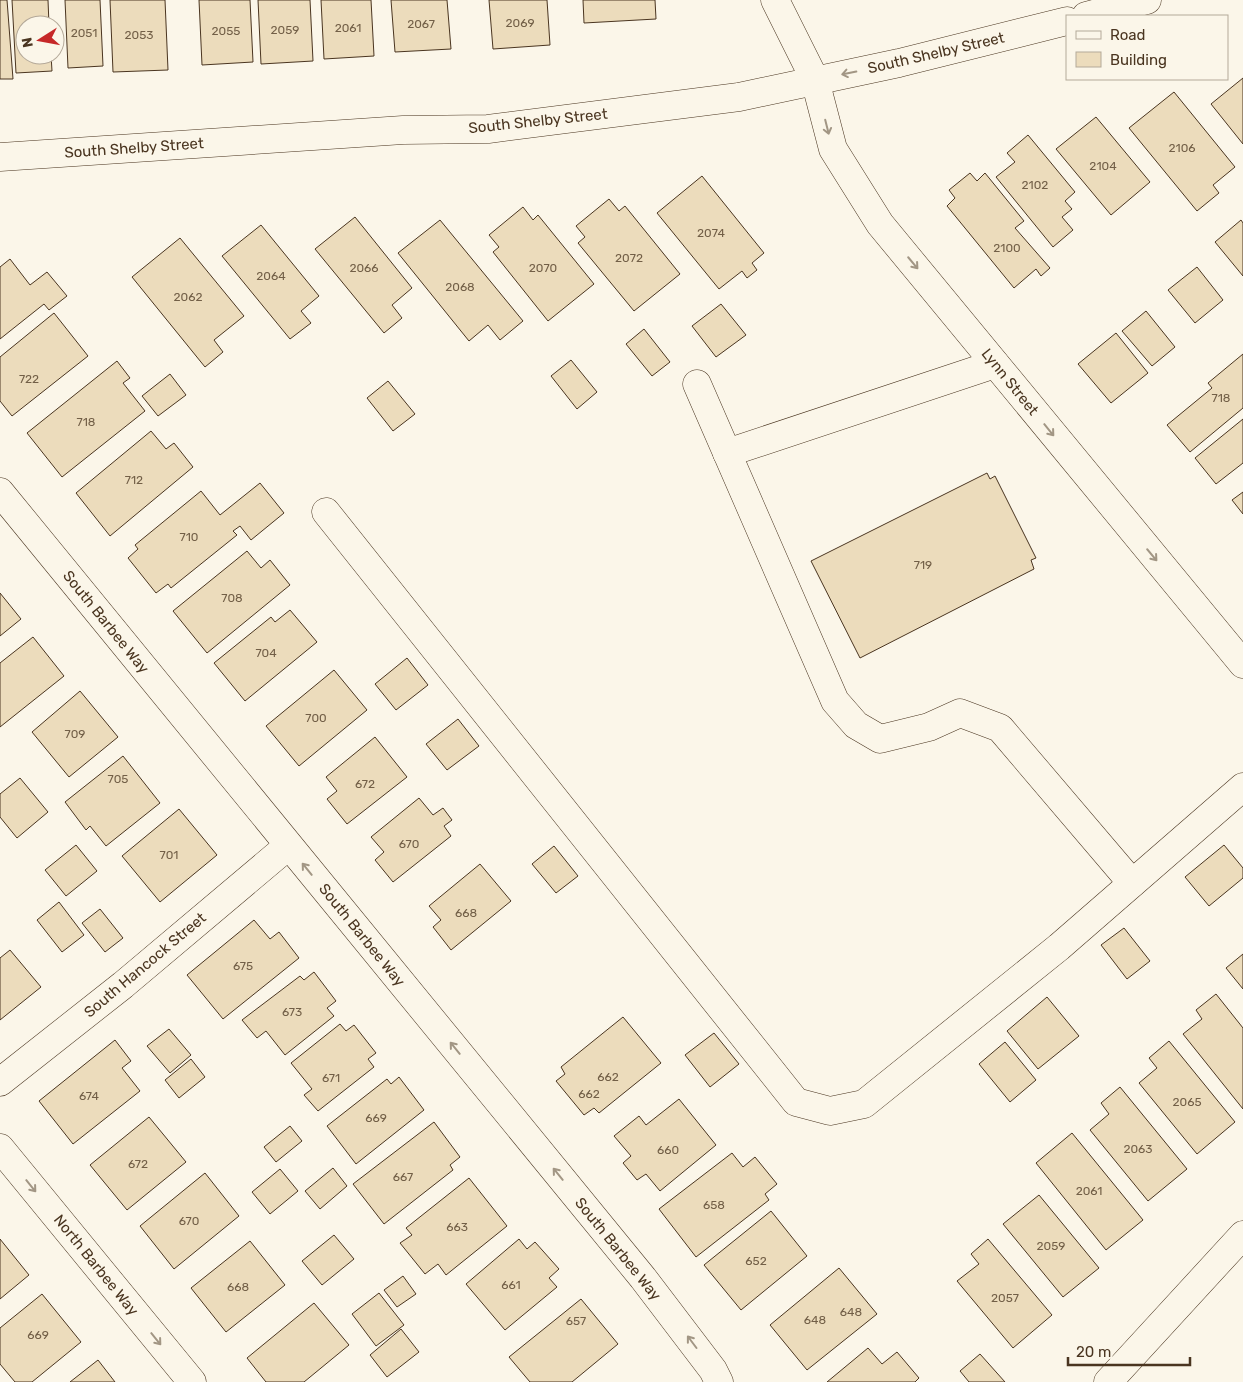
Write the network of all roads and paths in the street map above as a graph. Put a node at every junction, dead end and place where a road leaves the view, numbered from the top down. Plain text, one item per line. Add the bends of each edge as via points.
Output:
1 (775, 0) edge
2 (1147, 0) edge
3 (1090, 15) edge
4 (1066, 21) edge
5 (815, 80) junction
6 (0, 157) edge
7 (995, 364) junction
8 (697, 384) dead end
9 (727, 453) junction
10 (0, 492) edge
11 (326, 512) dead end
12 (1243, 664) edge
13 (1243, 787) edge
14 (288, 846) junction
15 (1132, 883) junction
16 (0, 1082) edge
17 (0, 1148) edge
18 (1243, 1235) edge
19 (192, 1382) edge
20 (719, 1382) edge
21 (1108, 1382) edge

1 - 5 street, Lynn Street
2 - 3 street
4 -> 5 street, South Shelby Street via 899,63
5 - 6 street, South Shelby Street via 739,97 488,129 403,130
5 -> 7 street, Lynn Street via 832,149 880,224
7 - 9 street
7 -> 12 street, Lynn Street
8 - 9 street
9 - 15 street via 835,701 856,725 880,740 960,713 1000,728
10 - 14 street, South Barbee Way
11 - 15 street via 796,1102 830,1111 864,1104 1059,947
13 - 15 street
14 - 16 street, South Hancock Street via 123,985
20 -> 14 street, South Barbee Way via 643,1278
17 -> 19 street, North Barbee Way
18 - 21 street

